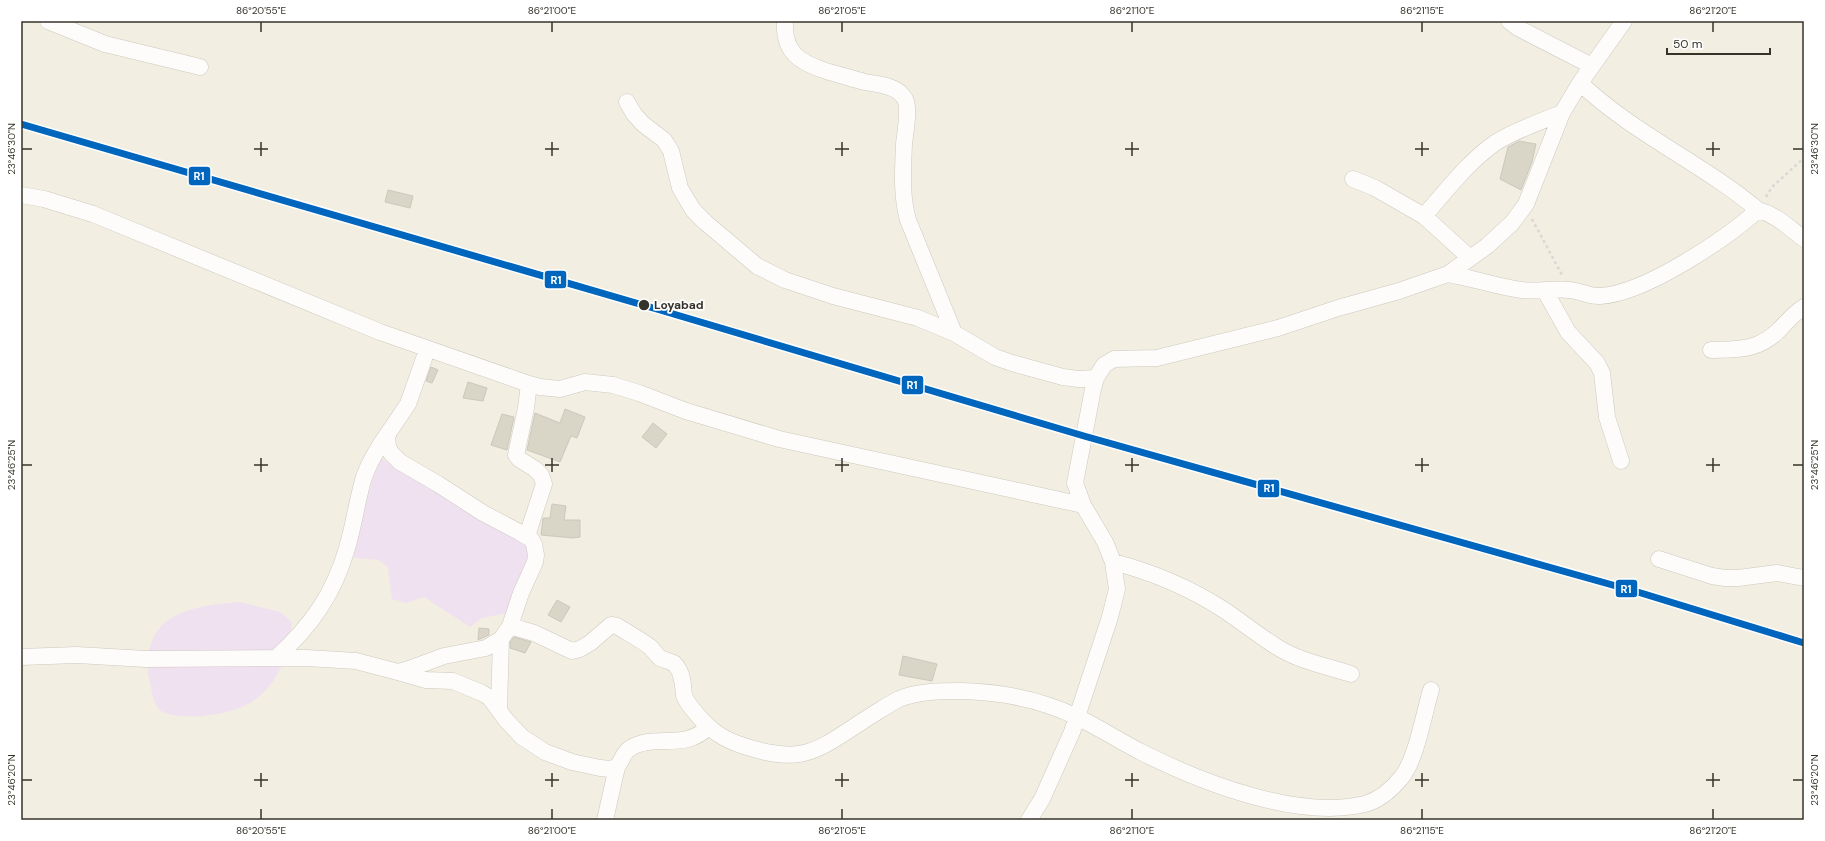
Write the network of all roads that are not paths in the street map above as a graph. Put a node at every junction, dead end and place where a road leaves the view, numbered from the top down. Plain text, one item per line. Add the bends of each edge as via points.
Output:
1 (48, 21) edge
2 (785, 21) edge
3 (1509, 21) edge
4 (1624, 21) edge
5 (200, 66) dead end
6 (1592, 66) junction
7 (1580, 83) junction
8 (627, 102) dead end
9 (1562, 113) junction
10 (1353, 179) dead end
11 (21, 195) edge
12 (1758, 210) junction
13 (1424, 216) junction
14 (1804, 239) edge
15 (1470, 258) junction
16 (1448, 274) junction
17 (1545, 291) junction
18 (1804, 307) edge
19 (954, 333) junction
20 (428, 350) junction
21 (1710, 350) dead end
22 (1096, 378) junction
23 (530, 384) junction
24 (389, 432) junction
25 (1621, 461) dead end
26 (1083, 505) junction
27 (526, 536) junction
28 (1659, 559) dead end
29 (1113, 562) junction
30 (1804, 578) edge
31 (510, 626) junction
32 (501, 640) junction
33 (21, 657) edge
34 (276, 658) junction
35 (398, 672) junction
36 (1351, 674) dead end
37 (1431, 690) dead end
38 (498, 709) junction
39 (1077, 717) junction
40 (708, 727) junction
41 (618, 767) junction
42 (605, 820) edge
43 (1029, 820) edge

1 - 5 street via 105,44
2 - 19 street via 784,35 789,48 798,59 809,66 888,87 905,98 904,203 908,220
3 - 6 street
4 - 6 street
6 - 7 street
7 - 9 street
7 - 12 street via 1603,104 1721,182
8 - 19 street via 634,114 664,140 671,151 680,188 693,210 757,266 797,284 918,318
9 - 13 street via 1516,132 1478,156
9 - 15 street via 1526,204 1512,223
10 - 13 street via 1375,188
11 - 20 street via 70,206 116,222 176,249
12 - 14 street via 1778,218
12 - 17 street via 1703,251 1634,288 1600,296 1571,290
13 - 15 street
15 - 16 street
16 - 17 street via 1519,290
16 - 22 street via 1278,328 1157,358 1114,359 1104,365
17 - 25 street via 1568,332 1597,363 1602,373 1607,417
18 - 21 street via 1769,340 1757,346 1739,350
19 - 22 street via 1012,363 1063,377
20 - 23 street
20 - 24 street via 408,404
22 - 26 street via 1074,483
23 - 26 street via 560,388 585,382 614,385 686,411 779,439
23 - 27 street via 516,455 541,475 544,484
24 - 27 street via 388,447 400,462
24 - 34 street via 376,450 364,477 348,547 334,585 316,616
26 - 29 street via 1105,542
27 - 31 street via 534,544 535,562
28 - 30 street via 1725,578 1777,573
29 - 36 street via 1162,578 1196,594 1295,656
29 - 39 street via 1117,589
31 - 32 street
31 - 40 street via 534,633 572,651 580,650 611,625 617,626 679,669 687,702
32 - 35 street via 486,648 444,656
32 - 38 street
33 - 34 street via 77,655 146,659
34 - 35 street via 356,661
35 - 38 street via 426,680 453,681 464,685 490,698
37 - 39 street via 1411,761 1403,777 1388,792 1368,803 1332,808 1282,804 1225,787 1143,753
38 - 41 street via 522,737 545,752 572,762 600,768
39 - 40 street via 1010,695 927,692 898,699 826,746 802,755 776,754 738,744
39 - 43 street via 1042,799
40 - 41 street via 697,737 688,740 654,741 635,746 627,750
41 - 42 street

